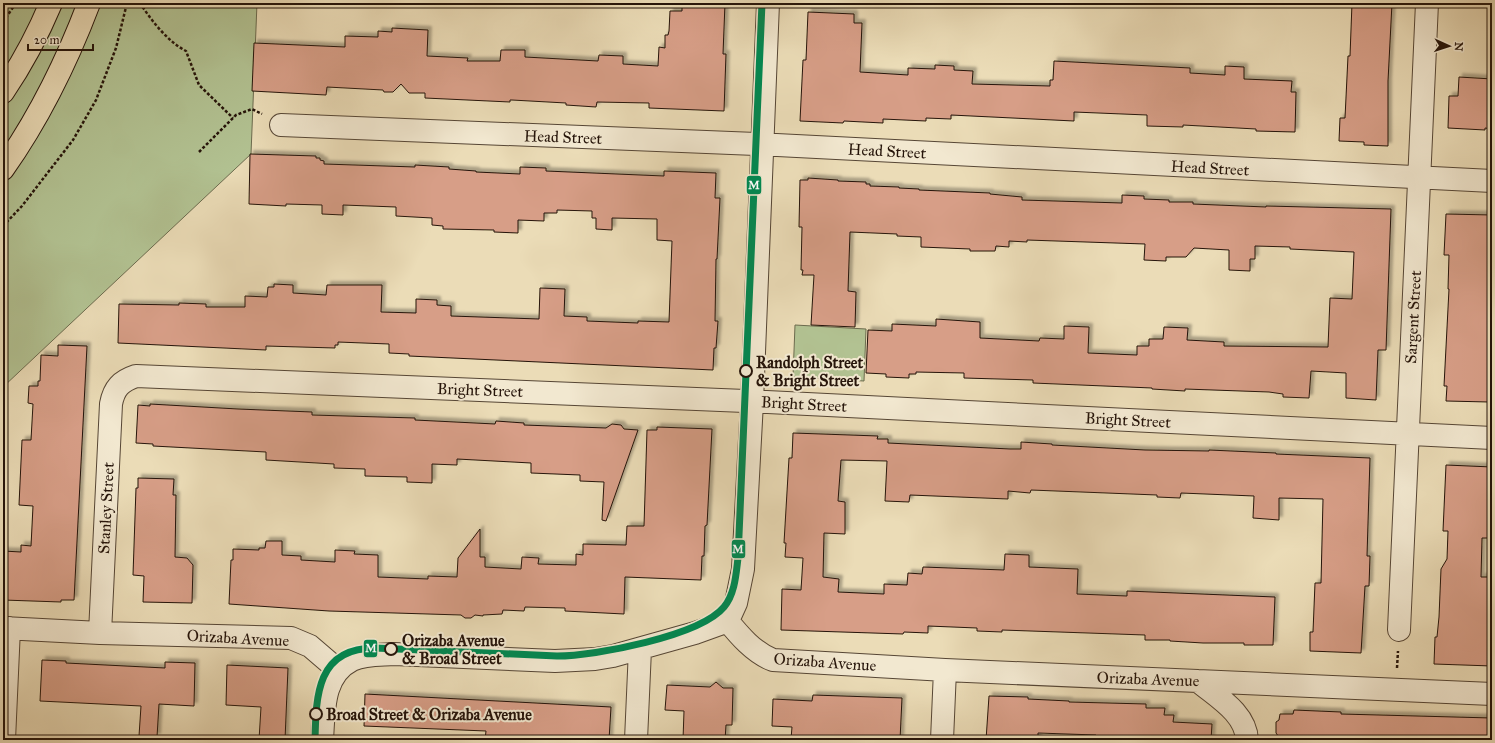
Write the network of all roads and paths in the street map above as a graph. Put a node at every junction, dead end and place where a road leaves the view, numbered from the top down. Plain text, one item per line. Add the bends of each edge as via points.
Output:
1 (16, 3) edge
2 (51, 3) edge
3 (89, 3) edge
4 (127, 3) edge
5 (140, 3) edge
6 (768, 3) edge
7 (1427, 3) edge
8 (3, 22) edge
9 (3, 92) edge
10 (233, 118) junction
11 (282, 125) joint
12 (762, 144) junction
13 (199, 152) dead end
14 (3, 169) edge
15 (1419, 178) junction
16 (1492, 182) edge
17 (3, 226) edge
18 (119, 386) joint
19 (752, 402) junction
20 (1407, 434) junction
21 (1492, 438) edge
22 (726, 619) junction
23 (6, 628) edge
24 (1399, 630) joint
25 (100, 632) junction
26 (640, 649) junction
27 (338, 670) junction
28 (945, 670) junction
29 (1198, 681) junction
30 (1396, 690) junction
31 (1492, 694) edge
32 (4, 740) edge
33 (322, 740) edge
34 (636, 740) edge
35 (942, 740) edge
36 (1247, 740) edge

1 - 8 path
2 - 9 main road via 20,66
3 - 14 main road via 60,72
4 - 17 path via 116,48 96,100 73,140 22,206
5 - 10 path via 150,19 178,47 186,51 198,85
6 - 12 street
7 - 15 street, Sargent Street
10 - 11 path via 252,109
10 - 13 path
11 - 12 street, Head Street
12 - 15 street, Head Street
12 - 19 street
15 - 16 street, Head Street
15 - 20 street, Sargent Street
18 - 19 street, Bright Street via 126,379 136,376
18 - 25 street, Stanley Street via 113,394 111,404
19 - 20 street, Bright Street
19 - 22 street via 743,569 736,603
20 - 21 street, Bright Street
20 - 24 street, Sargent Street
22 - 26 street via 702,631
22 - 28 street, Orizaba Avenue via 756,651 773,660
23 - 25 street, Orizaba Avenue
23 - 32 street
24 - 30 path
25 - 27 street, Orizaba Avenue via 291,638 310,646
26 - 27 street via 595,659 555,662 372,655 352,660
26 - 34 street
27 - 33 street via 327,690
28 - 29 street, Orizaba Avenue
28 - 35 street
29 - 30 street, Orizaba Avenue
29 - 36 street via 1242,720 1247,731
30 - 31 street, Orizaba Avenue

